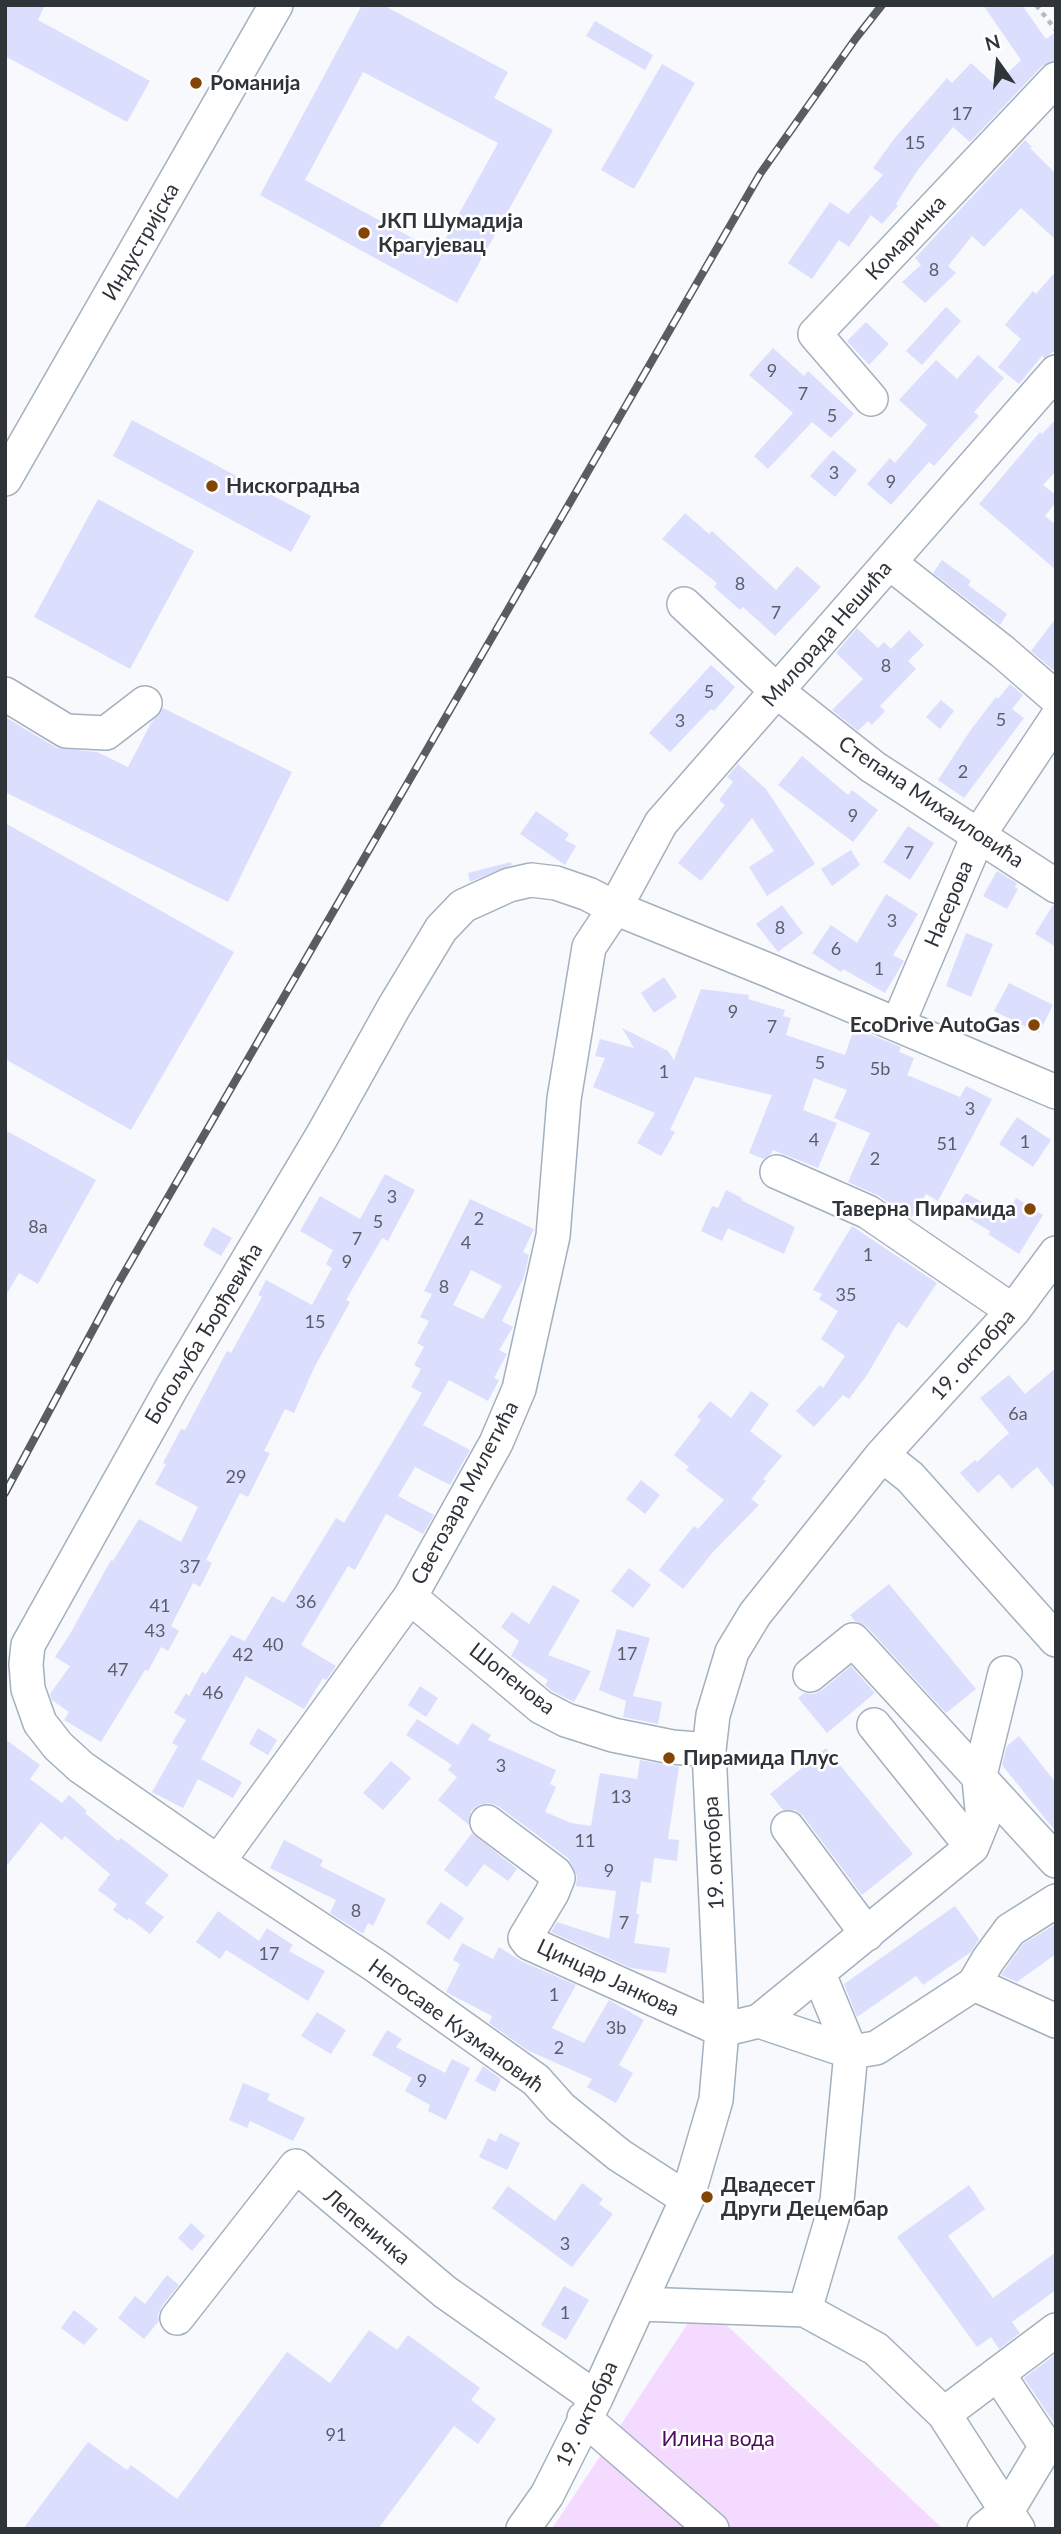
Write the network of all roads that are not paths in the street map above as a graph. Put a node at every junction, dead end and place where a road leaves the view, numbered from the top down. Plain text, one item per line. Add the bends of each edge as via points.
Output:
1 (276, 5) edge
2 (1056, 79) edge
3 (1056, 372) edge
4 (871, 399) dead end
5 (5, 479) edge
6 (890, 563) junction
7 (684, 604) dead end
8 (778, 692) junction
9 (5, 694) edge
10 (1056, 698) edge
11 (145, 703) dead end
12 (1056, 719) edge
13 (978, 836) junction
14 (1056, 886) edge
15 (615, 908) junction
16 (898, 1024) junction
17 (1056, 1092) edge
18 (777, 1172) dead end
19 (1056, 1253) edge
20 (1013, 1311) junction
21 (882, 1455) junction
22 (410, 1597) junction
23 (1056, 1640) edge
24 (1005, 1673) dead end
25 (810, 1675) dead end
26 (874, 1725) dead end
27 (709, 1750) junction
28 (979, 1779) junction
29 (487, 1822) dead end
30 (788, 1828) dead end
31 (972, 1847) junction
32 (1056, 1861) edge
33 (218, 1862) junction
34 (1056, 1901) edge
35 (867, 1934) junction
36 (819, 1974) junction
37 (974, 1984) junction
38 (759, 2021) junction
39 (1056, 2021) edge
40 (722, 2030) junction
41 (851, 2052) junction
42 (687, 2199) junction
43 (639, 2304) junction
44 (805, 2310) junction
45 (177, 2318) dead end
46 (1056, 2330) edge
47 (998, 2374) junction
48 (590, 2408) junction
49 (944, 2414) junction
50 (1003, 2523) edge
51 (523, 2529) edge
52 (712, 2529) edge

1 - 5 street, Индустријска
2 - 4 street, Комаричка via 815,334
3 - 6 street, Милорада Нешића
6 - 8 street, Милорада Нешића
6 - 10 street
7 - 8 street, Степана Михаиловића
8 - 13 street, Степана Михаиловића via 873,767
8 - 15 street, Милорада Нешића via 661,823
9 - 11 street via 66,731 106,733
12 - 13 street, Насерова
13 - 14 street, Степана Михаиловића
13 - 16 street, Насерова
15 - 16 street, Богољуба Ђорђевића
15 - 22 street, Светозара Милетића via 589,947 564,1099 553,1236 519,1389 496,1443
15 - 33 street, Богољуба Ђорђевића via 556,883 531,880 463,906 441,929 172,1387 29,1645 28,1689 40,1723 58,1746 81,1767
16 - 17 street, Богољуба Ђорђевића
18 - 20 street via 868,1212
19 - 20 street, 19. октобра
20 - 21 street, 19. октобра
21 - 23 street via 910,1476
21 - 27 street, 19. октобра via 755,1614 732,1652 713,1715
22 - 27 street, Шопенова via 541,1707 558,1716 613,1735
22 - 33 street, Светозара Милетића
24 - 28 street
25 - 28 street via 853,1640
26 - 31 street
27 - 40 street, 19. октобра
28 - 31 street via 983,1820
28 - 32 street
29 - 40 street, Цинцар Јанкова via 558,1878 525,1938 529,1943
30 - 35 street
31 - 35 street
33 - 42 street, Негосаве Кузмановић via 376,1966 536,2080 561,2108 609,2147
34 - 37 street via 1010,1930
35 - 36 street
36 - 38 street
36 - 41 street
37 - 39 street
37 - 41 street via 876,2048
38 - 40 street
38 - 41 street
40 - 42 street, 19. октобра via 716,2100
41 - 44 street via 837,2201
42 - 43 street, 19. октобра
43 - 44 street
43 - 48 street, 19. октобра
44 - 49 street via 876,2349
45 - 48 street, Лепеничка via 296,2166
46 - 47 street
47 - 49 street
47 - 50 street via 1046,2446
48 - 51 street, 19. октобра via 547,2495
48 - 52 street
49 - 50 street

